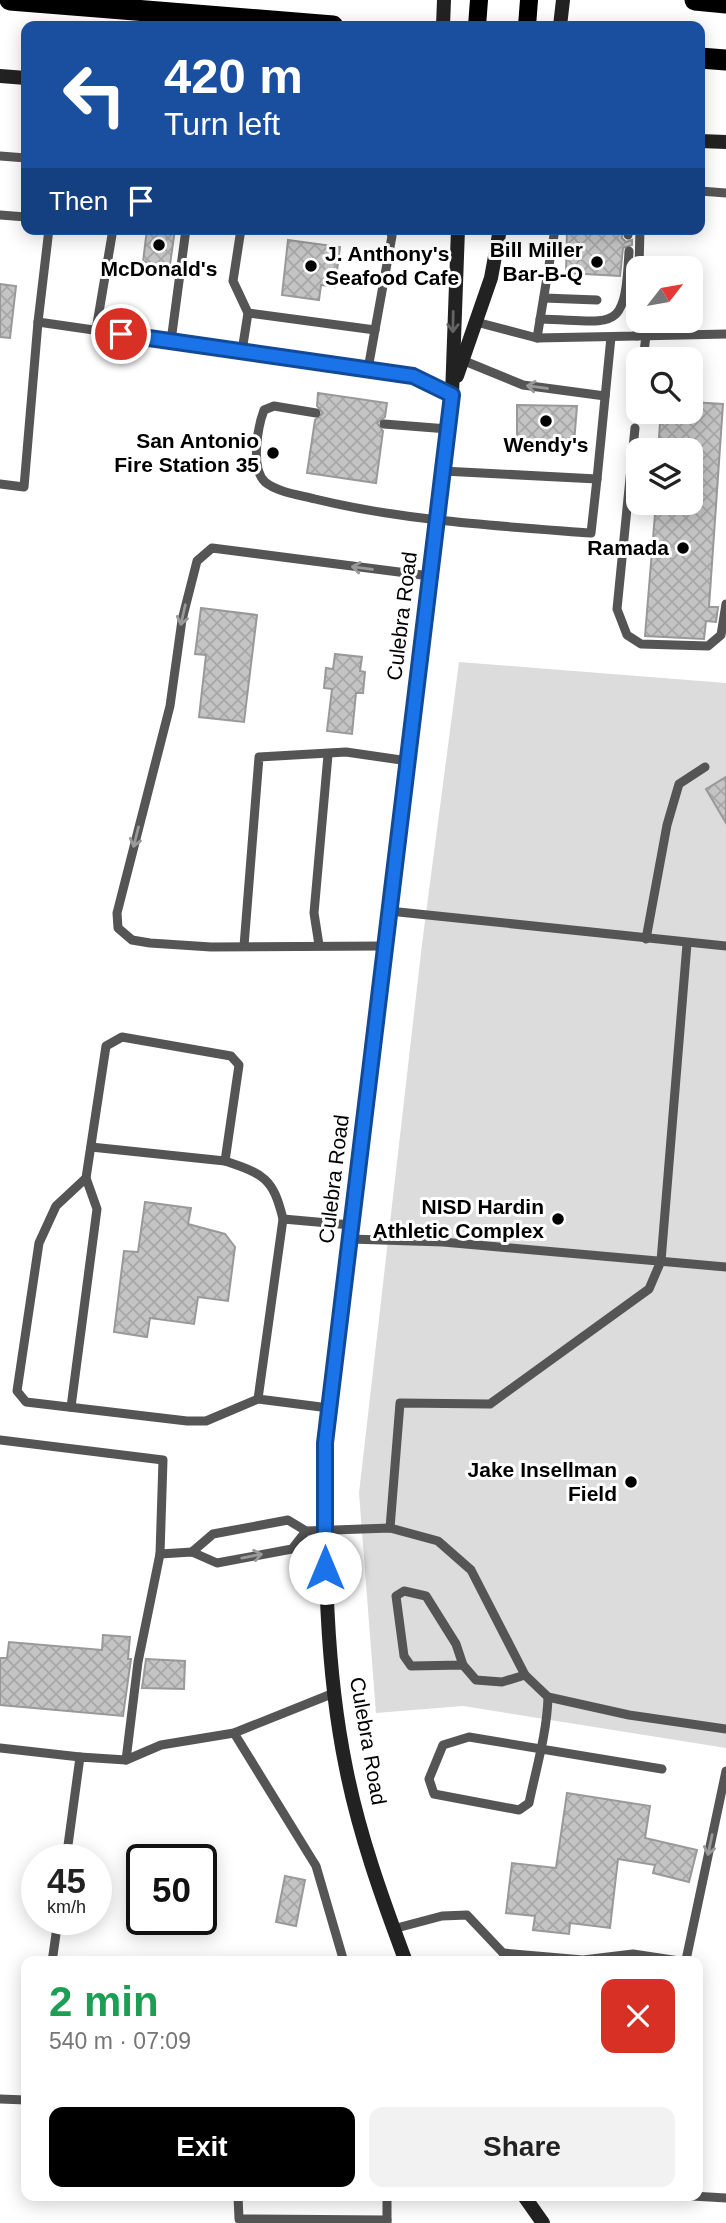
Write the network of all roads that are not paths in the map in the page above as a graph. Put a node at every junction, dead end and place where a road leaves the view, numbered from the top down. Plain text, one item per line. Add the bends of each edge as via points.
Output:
1 (10, 0) edge
2 (444, 0) edge
3 (479, 0) edge
4 (529, 0) edge
5 (563, 0) edge
6 (695, 0) edge
7 (726, 3) edge
8 (271, 21) edge
9 (443, 21) edge
10 (477, 21) edge
11 (527, 21) edge
12 (561, 21) edge
13 (705, 58) edge
14 (726, 60) edge
15 (0, 76) edge
16 (21, 78) edge
17 (705, 141) edge
18 (726, 142) edge
19 (0, 156) edge
20 (21, 158) edge
21 (705, 191) edge
22 (726, 193) edge
23 (0, 215) edge
24 (21, 217) edge
25 (48, 235) edge
26 (112, 235) edge
27 (185, 235) edge
28 (241, 235) edge
29 (392, 235) edge
30 (458, 235) edge
31 (499, 235) edge
32 (554, 235) edge
33 (640, 235) edge
34 (628, 251) dead end
35 (639, 256) edge
36 (544, 298) junction
37 (597, 300) dead end
38 (248, 313) junction
39 (540, 319) junction
40 (38, 322) junction
41 (475, 322) junction
42 (96, 330) junction
43 (375, 330) junction
44 (641, 333) edge
45 (726, 334) edge
46 (641, 336) junction
47 (611, 337) junction
48 (537, 338) junction
49 (171, 341) junction
50 (642, 347) edge
51 (242, 351) junction
52 (462, 360) junction
53 (368, 369) junction
54 (452, 395) junction
55 (605, 396) junction
56 (316, 413) dead end
57 (384, 424) dead end
58 (635, 428) dead end
59 (448, 429) junction
60 (443, 471) junction
61 (597, 480) junction
62 (0, 484) edge
63 (437, 521) junction
64 (430, 576) junction
65 (726, 604) edge
66 (328, 755) junction
67 (408, 761) junction
68 (705, 767) dead end
69 (389, 911) junction
70 (646, 939) junction
71 (687, 944) junction
72 (319, 945) junction
73 (244, 946) junction
74 (726, 946) edge
75 (385, 947) junction
76 (91, 1147) junction
77 (225, 1161) junction
78 (86, 1178) junction
79 (283, 1219) junction
80 (350, 1232) junction
81 (661, 1261) junction
82 (726, 1266) edge
83 (258, 1399) junction
84 (71, 1407) junction
85 (329, 1408) junction
86 (0, 1440) edge
87 (390, 1528) junction
88 (325, 1530) junction
89 (306, 1531) junction
90 (192, 1552) junction
91 (160, 1554) junction
92 (463, 1665) junction
93 (525, 1675) junction
94 (334, 1693) junction
95 (548, 1697) junction
96 (726, 1729) edge
97 (234, 1733) junction
98 (0, 1748) edge
99 (540, 1749) junction
100 (80, 1757) junction
101 (127, 1760) junction
102 (662, 1769) dead end
103 (725, 1775) edge
104 (68, 1844) edge
105 (393, 1929) junction
106 (56, 1935) edge
107 (53, 1956) edge
108 (342, 1956) edge
109 (404, 1956) edge
110 (503, 1956) edge
111 (619, 1956) edge
112 (648, 1956) edge
113 (687, 1956) edge
114 (0, 2099) edge
115 (21, 2100) edge
116 (703, 2197) edge
117 (726, 2198) edge
118 (238, 2201) edge
119 (387, 2201) edge
120 (528, 2201) edge
121 (387, 2222) edge
122 (543, 2223) edge

1 - 8 highway
2 - 9 main road
3 - 10 main road
4 - 11 main road
5 - 12 main road
6 - 7 highway
13 - 14 highway
15 - 16 main road
17 - 18 main road
19 - 20 lane
21 - 22 lane
23 - 24 lane
25 - 40 lane
26 - 42 lane
27 - 49 lane
28 - 38 lane via 233,281
29 - 43 lane
30 -> 54 main road, Culebra Road
31 - 41 main road, Culebra Road via 491,278
32 - 36 lane
33 - 35 lane
34 - 39 lane via 627,289 623,309 616,317 602,321
36 - 37 lane
36 - 39 lane
38 - 43 lane
38 - 51 lane
39 - 48 lane
40 - 42 lane
40 - 62 lane via 24,487
41 - 48 lane
41 - 52 main road, Culebra Road
42 - 49 lane
43 - 53 lane
44 - 46 lane
45 - 46 lane
46 - 47 lane
46 - 50 lane
47 - 48 lane
47 - 55 lane
49 - 51 lane
51 - 53 lane
52 - 54 main road, Culebra Road
55 -> 52 lane via 523,386
53 - 54 lane via 413,376
54 - 59 main road, Culebra Road
55 - 61 lane
56 - 63 lane via 274,405 264,410 257,467 264,482 365,511
57 - 59 lane
58 - 65 lane via 617,609 627,635 641,644 708,646 721,635
59 - 60 main road, Culebra Road
60 - 61 lane
60 - 63 main road, Culebra Road
61 - 63 lane via 591,533
63 - 64 main road, Culebra Road
64 - 67 main road, Culebra Road
64 -> 73 lane via 212,548 197,561 182,620 170,706 117,913 118,928 132,940 150,943
66 - 67 lane via 346,752
66 - 72 lane via 314,913
66 - 73 lane via 259,757
67 - 69 main road, Culebra Road
68 - 70 lane via 679,784
69 - 70 lane
69 - 75 main road, Culebra Road
70 - 71 lane
71 - 74 lane
71 - 81 lane
72 - 73 lane
72 - 75 lane
75 - 80 main road, Culebra Road
76 - 77 lane
76 - 77 lane via 106,1046 122,1037 230,1056 239,1065
76 - 78 lane
77 - 79 lane via 256,1171 269,1181
78 - 84 lane via 97,1209
78 - 84 lane via 56,1206 38,1243 17,1391 26,1402
79 - 80 lane
79 - 83 lane
80 - 81 lane
80 - 85 main road, Culebra Road
81 - 82 lane
81 - 87 lane via 649,1289 490,1404 400,1403
83 - 84 lane via 206,1421
83 - 85 lane
85 - 88 main road, Culebra Road
86 - 91 lane via 163,1460
87 - 88 lane
87 - 93 lane via 438,1541 471,1570
88 - 89 lane
88 - 94 main road, Culebra Road
89 - 90 lane via 288,1520 225,1531 213,1534
90 -> 89 lane via 217,1563 292,1549
90 - 91 lane
91 - 101 lane via 138,1662
92 - 92 lane via 456,1644 426,1596 404,1591 396,1596 404,1656 411,1666
92 - 93 lane via 477,1680 489,1683
93 - 95 lane
94 - 97 lane
94 - 105 main road, Culebra Road via 363,1840
95 - 96 lane
95 - 99 lane
97 - 101 lane via 161,1745
97 - 108 lane via 316,1866
98 - 100 lane
99 - 99 lane via 469,1737 443,1745 429,1779 434,1794 519,1810 529,1803
99 - 102 lane
100 - 101 lane
100 - 104 lane
103 -> 113 lane
105 - 109 main road, Culebra Road
105 - 110 lane via 442,1916 467,1915
106 - 107 lane
111 - 112 lane
114 - 115 lane
116 - 117 lane
118 - 121 lane via 239,2219
119 - 121 lane
120 - 122 main road

